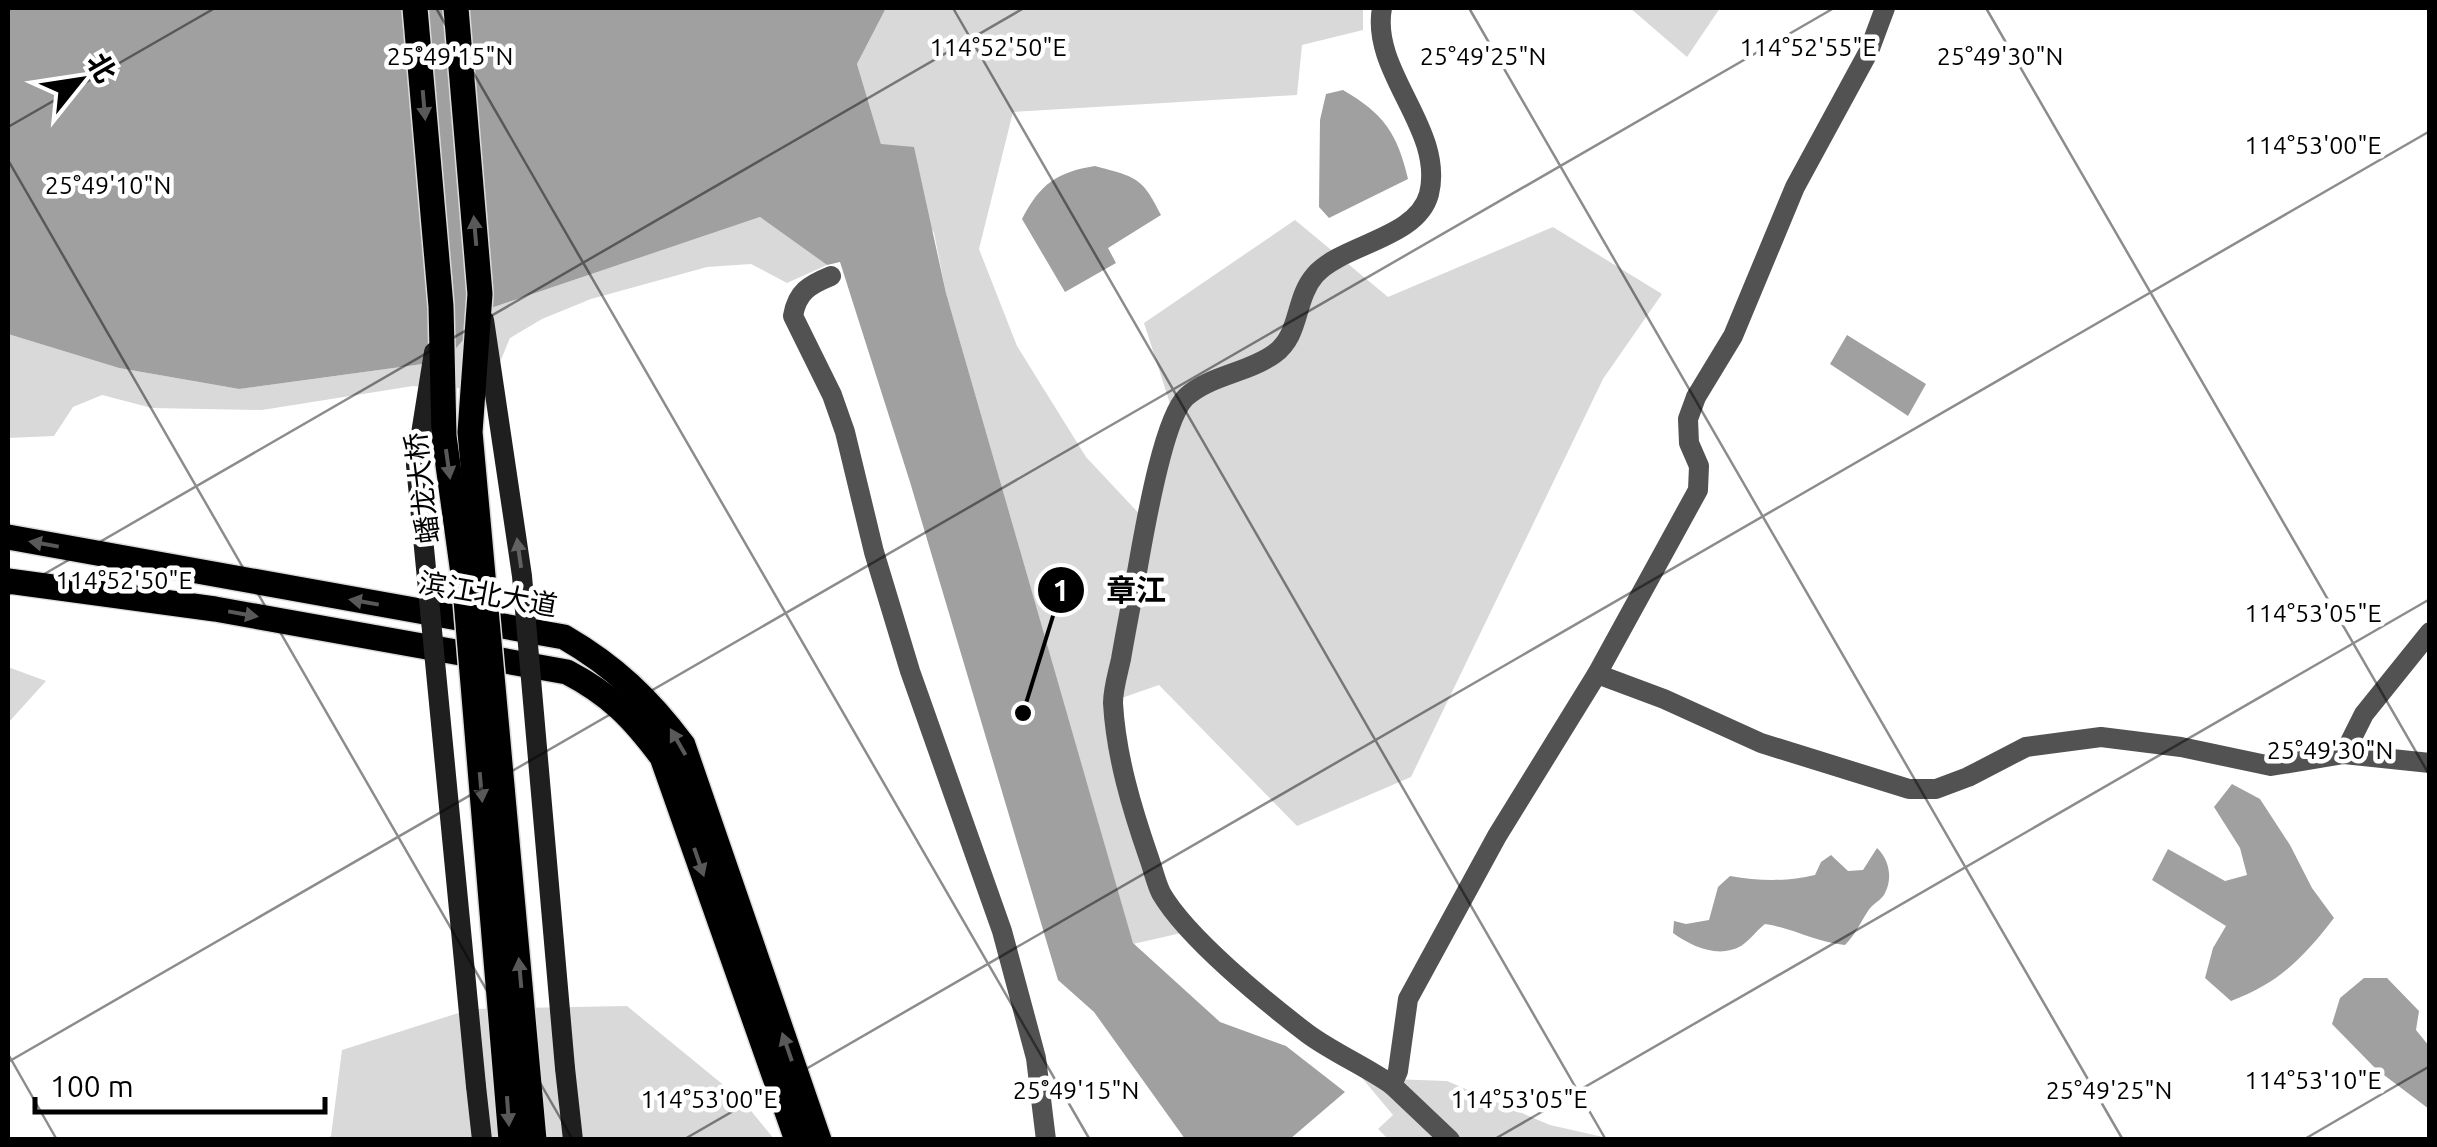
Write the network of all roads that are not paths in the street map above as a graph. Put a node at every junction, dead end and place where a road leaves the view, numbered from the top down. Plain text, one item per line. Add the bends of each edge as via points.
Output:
1 (415, 8) edge
2 (456, 8) edge
3 (1382, 8) edge
4 (1885, 8) edge
5 (831, 276) dead end
6 (480, 294) junction
7 (442, 306) junction
8 (8, 537) edge
9 (8, 582) edge
10 (2430, 632) edge
11 (1597, 674) junction
12 (2344, 754) junction
13 (2430, 763) edge
14 (1392, 1085) junction
15 (482, 1140) edge
16 (511, 1140) edge
17 (534, 1140) edge
18 (573, 1140) edge
19 (796, 1140) edge
20 (819, 1140) edge
21 (1046, 1140) edge
22 (1450, 1140) edge

1 -> 7 main road, 蟠龙大桥, bridge
6 -> 2 main road, 蟠龙大桥, bridge
3 - 14 street via 1384,51 1423,137 1429,194 1408,222 1314,276 1287,342 1274,355 1203,386 1173,413 1113,701 1130,804 1160,892 1190,931 1310,1036
4 - 11 street via 1869,51 1795,187 1733,336 1696,396 1688,419 1698,490
5 - 21 street via 807,286 793,316 846,432 910,671 1002,931 1036,1058
17 -> 6 main road, 蟠龙大桥, bridge via 470,432
18 -> 6 street, bridge via 522,576
7 - 15 street, bridge via 416,465
7 -> 16 main road, 蟠龙大桥, bridge via 444,436 464,588
20 -> 8 main road, 滨江北大道 via 683,746 632,684 598,657 564,637
9 -> 19 main road via 215,609 567,672 600,690 662,757
10 - 12 street via 2364,714
11 - 12 street via 1762,743 1909,789 1936,790 2026,747 2082,738 2182,747 2270,766
11 - 14 street via 1496,836 1408,999
12 - 13 street
14 - 22 street

